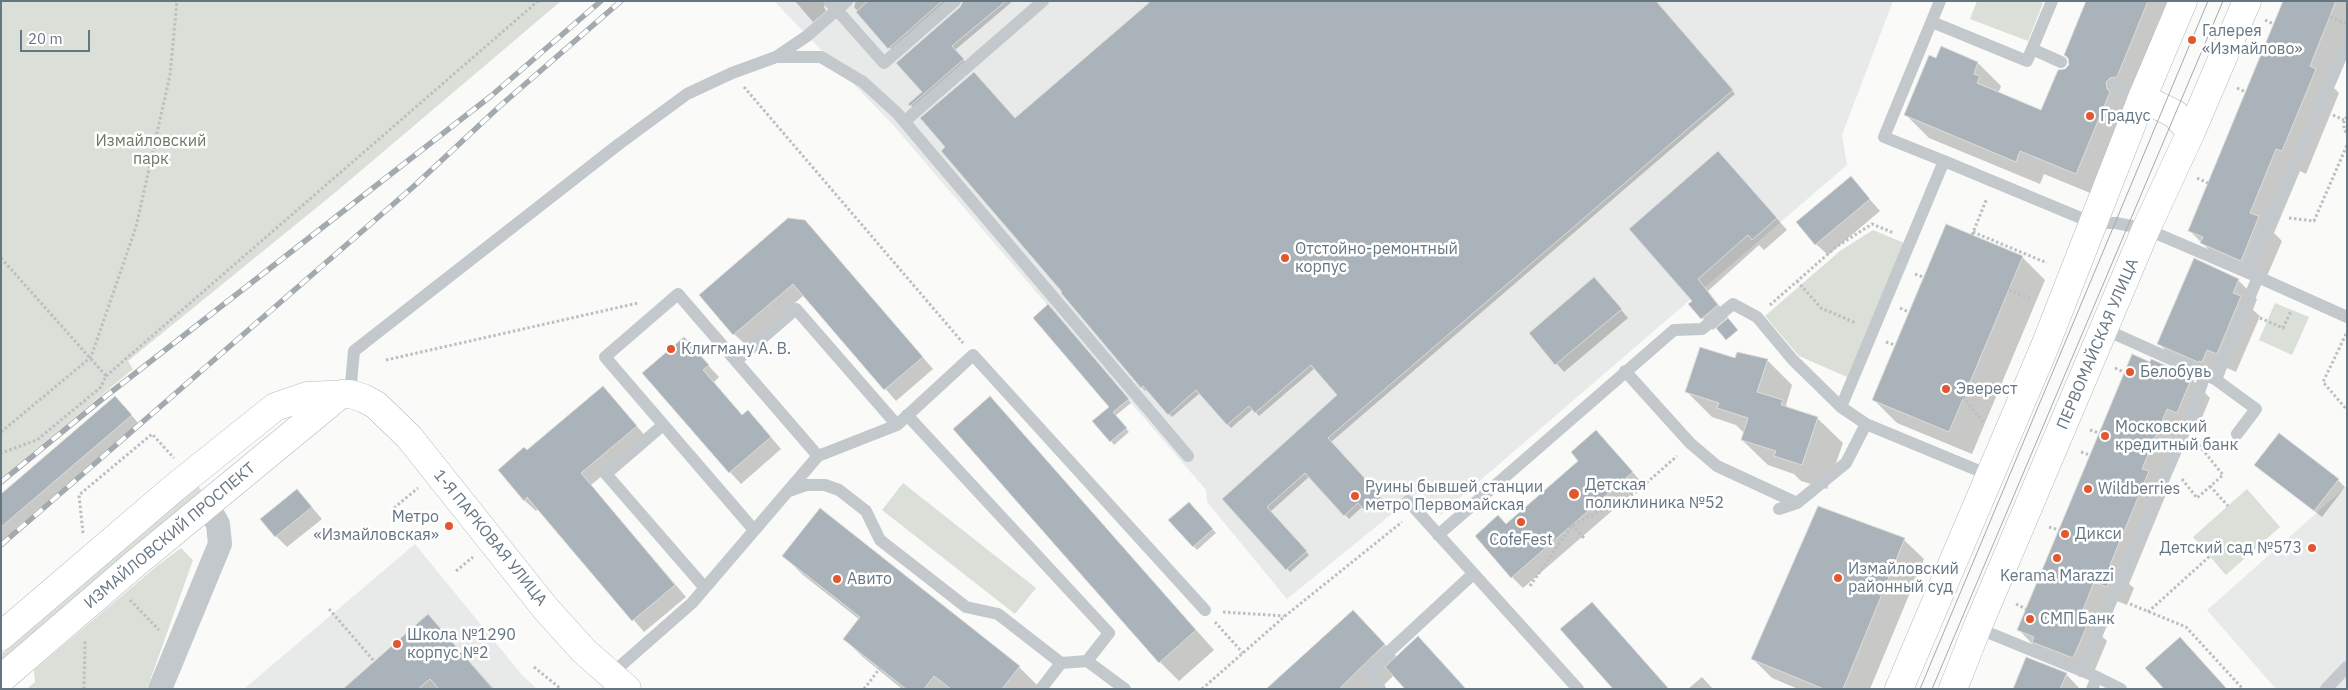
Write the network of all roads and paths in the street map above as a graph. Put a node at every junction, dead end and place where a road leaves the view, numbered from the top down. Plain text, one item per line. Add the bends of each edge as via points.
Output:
1 (177, 1) edge
2 (538, 1) edge
3 (955, 1) edge
4 (1043, 1) edge
5 (1940, 1) edge
6 (2052, 1) edge
7 (2183, 1) edge
8 (2247, 1) edge
9 (838, 4) edge
10 (2330, 17) dead end
11 (1932, 22) junction
12 (2347, 24) edge
13 (2347, 43) edge
14 (2032, 49) junction
15 (776, 57) junction
16 (2061, 62) dead end
17 (732, 73) junction
18 (2114, 85) dead end
19 (2234, 86) dead end
20 (2246, 92) dead end
21 (2142, 98) junction
22 (2347, 117) edge
23 (904, 121) junction
24 (2191, 132) junction
25 (2347, 133) edge
26 (2347, 145) edge
27 (1944, 161) junction
28 (2196, 178) dead end
29 (1994, 182) junction
30 (2208, 183) dead end
31 (2274, 216) junction
32 (2093, 223) junction
33 (2146, 228) junction
34 (1911, 241) junction
35 (1, 258) edge
36 (2047, 262) dead end
37 (2253, 274) junction
38 (1797, 281) junction
39 (2008, 290) dead end
40 (2032, 299) dead end
41 (639, 302) dead end
42 (2291, 310) dead end
43 (1756, 317) junction
44 (2347, 317) edge
45 (2267, 321) dead end
46 (2104, 329) junction
47 (1874, 330) junction
48 (2347, 334) edge
49 (973, 354) junction
50 (91, 357) junction
51 (386, 360) dead end
52 (736, 361) junction
53 (2115, 368) dead end
54 (1625, 372) junction
55 (2124, 372) dead end
56 (106, 376) junction
57 (2210, 377) junction
58 (346, 394) junction
59 (1963, 398) dead end
60 (1841, 407) junction
61 (2347, 410) edge
62 (907, 415) junction
63 (1983, 422) dead end
64 (1866, 424) junction
65 (663, 425) junction
66 (897, 425) junction
67 (2090, 430) dead end
68 (1, 432) edge
69 (2099, 433) dead end
70 (2236, 434) dead end
71 (1690, 443) junction
72 (2081, 452) dead end
73 (1, 453) edge
74 (2090, 455) dead end
75 (818, 456) junction
76 (1188, 456) dead end
77 (174, 458) dead end
78 (2212, 464) dead end
79 (1989, 475) junction
80 (2187, 486) dead end
81 (2210, 486) junction
82 (787, 492) junction
83 (422, 494) dead end
84 (1797, 503) junction
85 (207, 505) junction
86 (1412, 506) joint
87 (2228, 506) dead end
88 (394, 508) dead end
89 (1779, 508) dead end
90 (1572, 525) junction
91 (2049, 527) dead end
92 (754, 530) junction
93 (2059, 530) dead end
94 (83, 534) dead end
95 (1438, 534) junction
96 (1584, 538) dead end
97 (473, 556) dead end
98 (2210, 556) dead end
99 (456, 571) dead end
100 (1473, 574) junction
101 (1530, 586) dead end
102 (705, 588) junction
103 (127, 597) dead end
104 (2113, 597) junction
105 (2016, 604) dead end
106 (329, 609) dead end
107 (2026, 609) dead end
108 (1205, 610) junction
109 (2148, 612) junction
110 (1285, 616) junction
111 (1977, 628) junction
112 (86, 631) dead end
113 (1, 636) edge
114 (177, 648) junction
115 (1243, 653) junction
116 (374, 661) dead end
117 (1087, 661) junction
118 (1061, 663) junction
119 (534, 667) dead end
120 (2347, 667) edge
121 (880, 668) dead end
122 (2081, 671) junction
123 (1, 679) edge
124 (618, 682) edge
125 (2095, 683) edge
126 (1378, 688) edge
127 (84, 689) edge
128 (160, 689) edge
129 (561, 689) edge
130 (864, 689) edge
131 (1042, 689) edge
132 (1125, 689) edge
133 (1202, 689) edge
134 (1578, 689) edge
135 (1898, 689) edge
136 (1953, 689) edge
137 (2121, 689) edge
138 (2243, 689) edge
139 (2326, 689) edge

1 - 50 path via 170,74 136,226
2 - 56 path
3 - 9 lane via 884,63
4 - 23 lane
5 - 11 lane
6 - 14 lane
7 - 21 main road
8 - 24 main road, ПЕРВОМАЙСКАЯ УЛИЦА
9 - 15 lane via 807,36
10 - 12 path
11 - 14 lane via 2026,61
11 - 27 lane via 1884,137
13 - 31 lane
14 - 16 lane
15 - 17 lane
15 - 23 lane via 821,57 863,82
17 - 49 path
17 - 58 lane via 687,94 619,144 354,351
18 - 21 lane
19 - 20 path
21 - 24 main road via 2175,114
21 - 32 main road
22 - 25 path via 2344,130
23 - 76 lane
24 - 33 main road, ПЕРВОМАЙСКАЯ УЛИЦА
26 - 31 path via 2314,221
27 - 29 lane
27 - 34 lane
28 - 30 path
29 - 32 lane
29 - 36 path via 1972,233
31 - 37 lane
32 - 33 lane
32 - 79 main road via 2045,346
33 - 37 lane
33 - 46 main road, ПЕРВОМАЙСКАЯ УЛИЦА
34 - 38 path via 1872,224 1836,247
34 - 47 lane
35 - 50 path
37 - 44 lane
37 - 57 lane
38 - 43 path
38 - 47 path via 1821,308
39 - 40 path
41 - 51 path
42 - 45 path via 2283,328
43 - 54 lane via 1733,304 1702,330 1674,330
43 - 60 lane via 1793,360
46 - 57 lane
46 - 111 main road, ПЕРВОМАЙСКАЯ УЛИЦА
47 - 60 lane
48 - 61 path via 2322,382
49 - 62 lane
49 - 108 lane
50 - 56 path
50 - 68 path
52 - 65 lane via 678,294 604,357
52 - 66 lane via 796,309
52 - 75 lane
53 - 55 path
54 - 71 lane
54 - 95 lane
56 - 73 path via 101,387 37,440
57 - 70 lane via 2256,409
57 - 104 lane
58 - 85 main road, ИЗМАЙЛОВСКИЙ ПРОСПЕКТ
58 - 113 main road, ИЗМАЙЛОВСКИЙ ПРОСПЕКТ via 307,396 275,406
58 - 124 main road, 1-Я ПАРКОВАЯ УЛИЦА via 376,405 409,437 546,609
59 - 63 path
60 - 64 lane
62 - 66 lane
62 - 117 lane via 1109,633
64 - 79 lane
64 - 84 lane via 1846,462
65 - 92 lane
65 - 102 lane via 606,474
66 - 75 lane
67 - 69 path
71 - 84 lane via 1717,466
71 - 90 path via 1635,494
72 - 74 path
75 - 82 lane
77 - 94 path via 152,434 79,495
78 - 81 path via 2223,475
79 - 135 main road
80 - 81 path via 2197,498
81 - 87 path
82 - 92 lane
82 - 118 lane via 806,485 825,484 839,490 866,512 880,540 911,565 966,607 998,614
83 - 88 path via 417,487
84 - 89 lane
85 - 114 street via 218,524 220,544
85 - 123 main road, ИЗМАЙЛОВСКИЙ ПРОСПЕКТ
86 - 95 lane
86 - 110 path
90 - 96 path
90 - 101 path
91 - 93 path
92 - 102 lane
95 - 100 lane
97 - 99 path
98 - 109 path
100 - 126 lane via 1366,673
100 - 134 lane
102 - 124 lane
103 - 114 path
104 - 109 path
104 - 122 lane
105 - 107 path
106 - 116 path
108 - 110 path
108 - 115 path
109 - 138 path via 2186,627
110 - 115 path
111 - 122 lane
111 - 136 main road, ПЕРВОМАЙСКАЯ УЛИЦА
112 - 127 path
114 - 128 street
115 - 133 path
117 - 118 lane
117 - 132 lane
118 - 131 lane
119 - 129 path
120 - 139 lane
121 - 130 path
122 - 125 lane
125 - 137 lane

